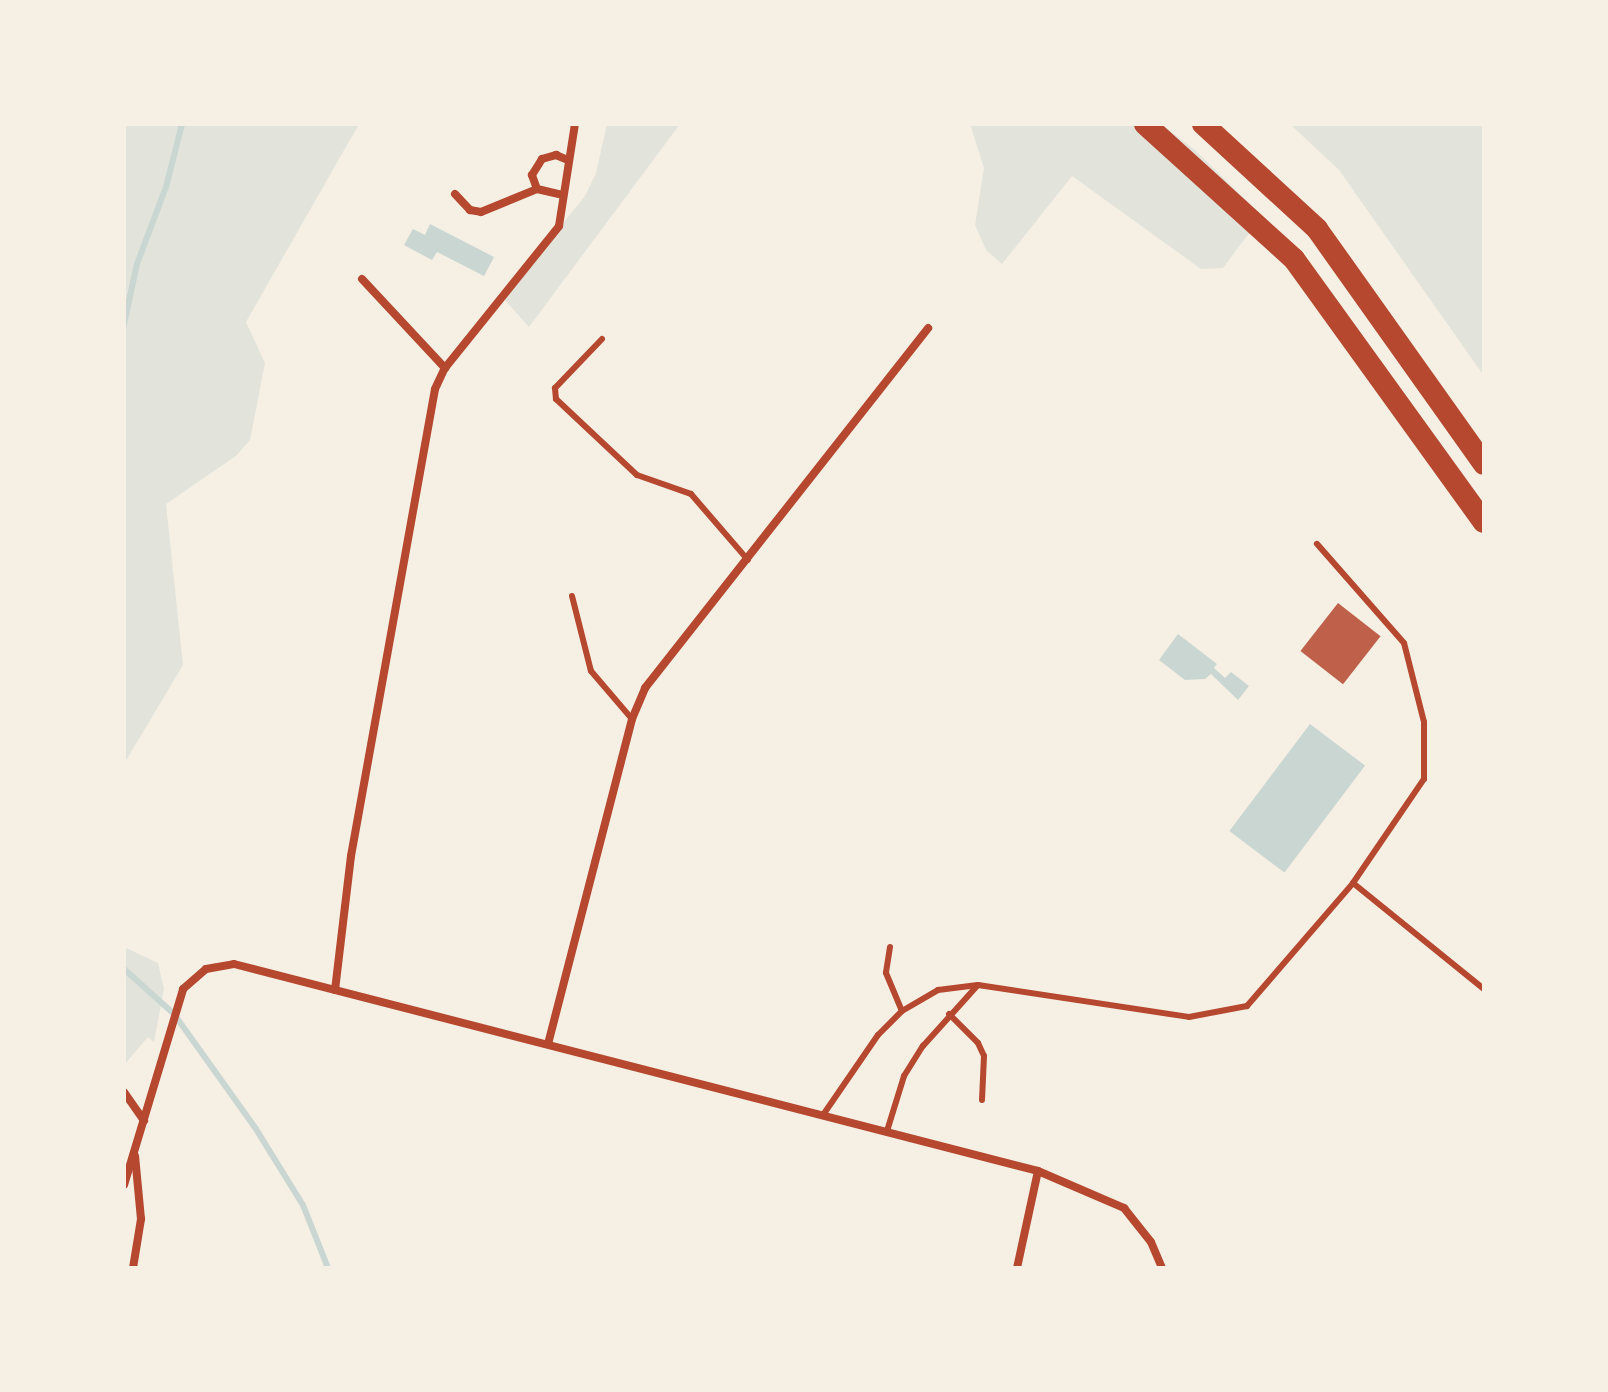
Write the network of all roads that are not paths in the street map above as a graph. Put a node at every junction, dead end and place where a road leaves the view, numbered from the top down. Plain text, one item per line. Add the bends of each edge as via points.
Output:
1 (575, 124) edge
2 (1145, 124) edge
3 (1203, 124) edge
4 (568, 160) junction
5 (537, 189) junction
6 (455, 194) dead end
7 (562, 195) junction
8 (362, 279) dead end
9 (928, 328) dead end
10 (602, 339) dead end
11 (445, 368) junction
12 (1484, 464) edge
13 (1484, 522) edge
14 (1317, 544) dead end
15 (748, 560) junction
16 (572, 596) dead end
17 (632, 719) junction
18 (1353, 883) junction
19 (890, 947) dead end
20 (978, 985) junction
21 (1484, 989) edge
22 (335, 990) junction
23 (902, 1011) junction
24 (949, 1014) junction
25 (548, 1044) junction
26 (124, 1092) edge
27 (982, 1100) dead end
28 (823, 1115) junction
29 (144, 1121) junction
30 (887, 1131) junction
31 (135, 1151) junction
32 (1038, 1171) junction
33 (124, 1185) edge
34 (133, 1268) edge
35 (1017, 1268) edge
36 (1162, 1268) edge

1 - 4 street
2 - 13 highway via 1294,259
3 - 12 highway via 1317,229
4 - 5 street via 556,155 542,159 532,175
4 - 7 street
5 - 6 street via 492,212 470,210
5 - 7 street
7 - 11 street via 559,226
8 - 11 street
9 - 15 street
10 - 15 lane via 555,388 556,399 637,475 691,494
11 - 22 street via 435,389 351,856
14 - 18 lane via 1404,643 1424,722 1424,779
15 - 17 street via 645,688
16 - 17 lane via 591,671
17 - 25 street
18 - 20 lane via 1247,1006 1217,1015 1189,1017
18 - 21 lane
19 - 23 lane via 884,966
20 - 23 lane via 938,990
20 - 24 lane
22 - 25 street
22 - 29 street via 253,966 206,969 183,989
23 - 28 lane via 865,1049
24 - 27 lane via 984,1056
24 - 30 lane via 904,1076
25 - 28 street
26 - 29 street
28 - 30 street
29 - 31 street
30 - 32 street
31 - 33 street
31 - 34 street via 141,1219
32 - 35 street
32 - 36 street via 1124,1208 1143,1229

